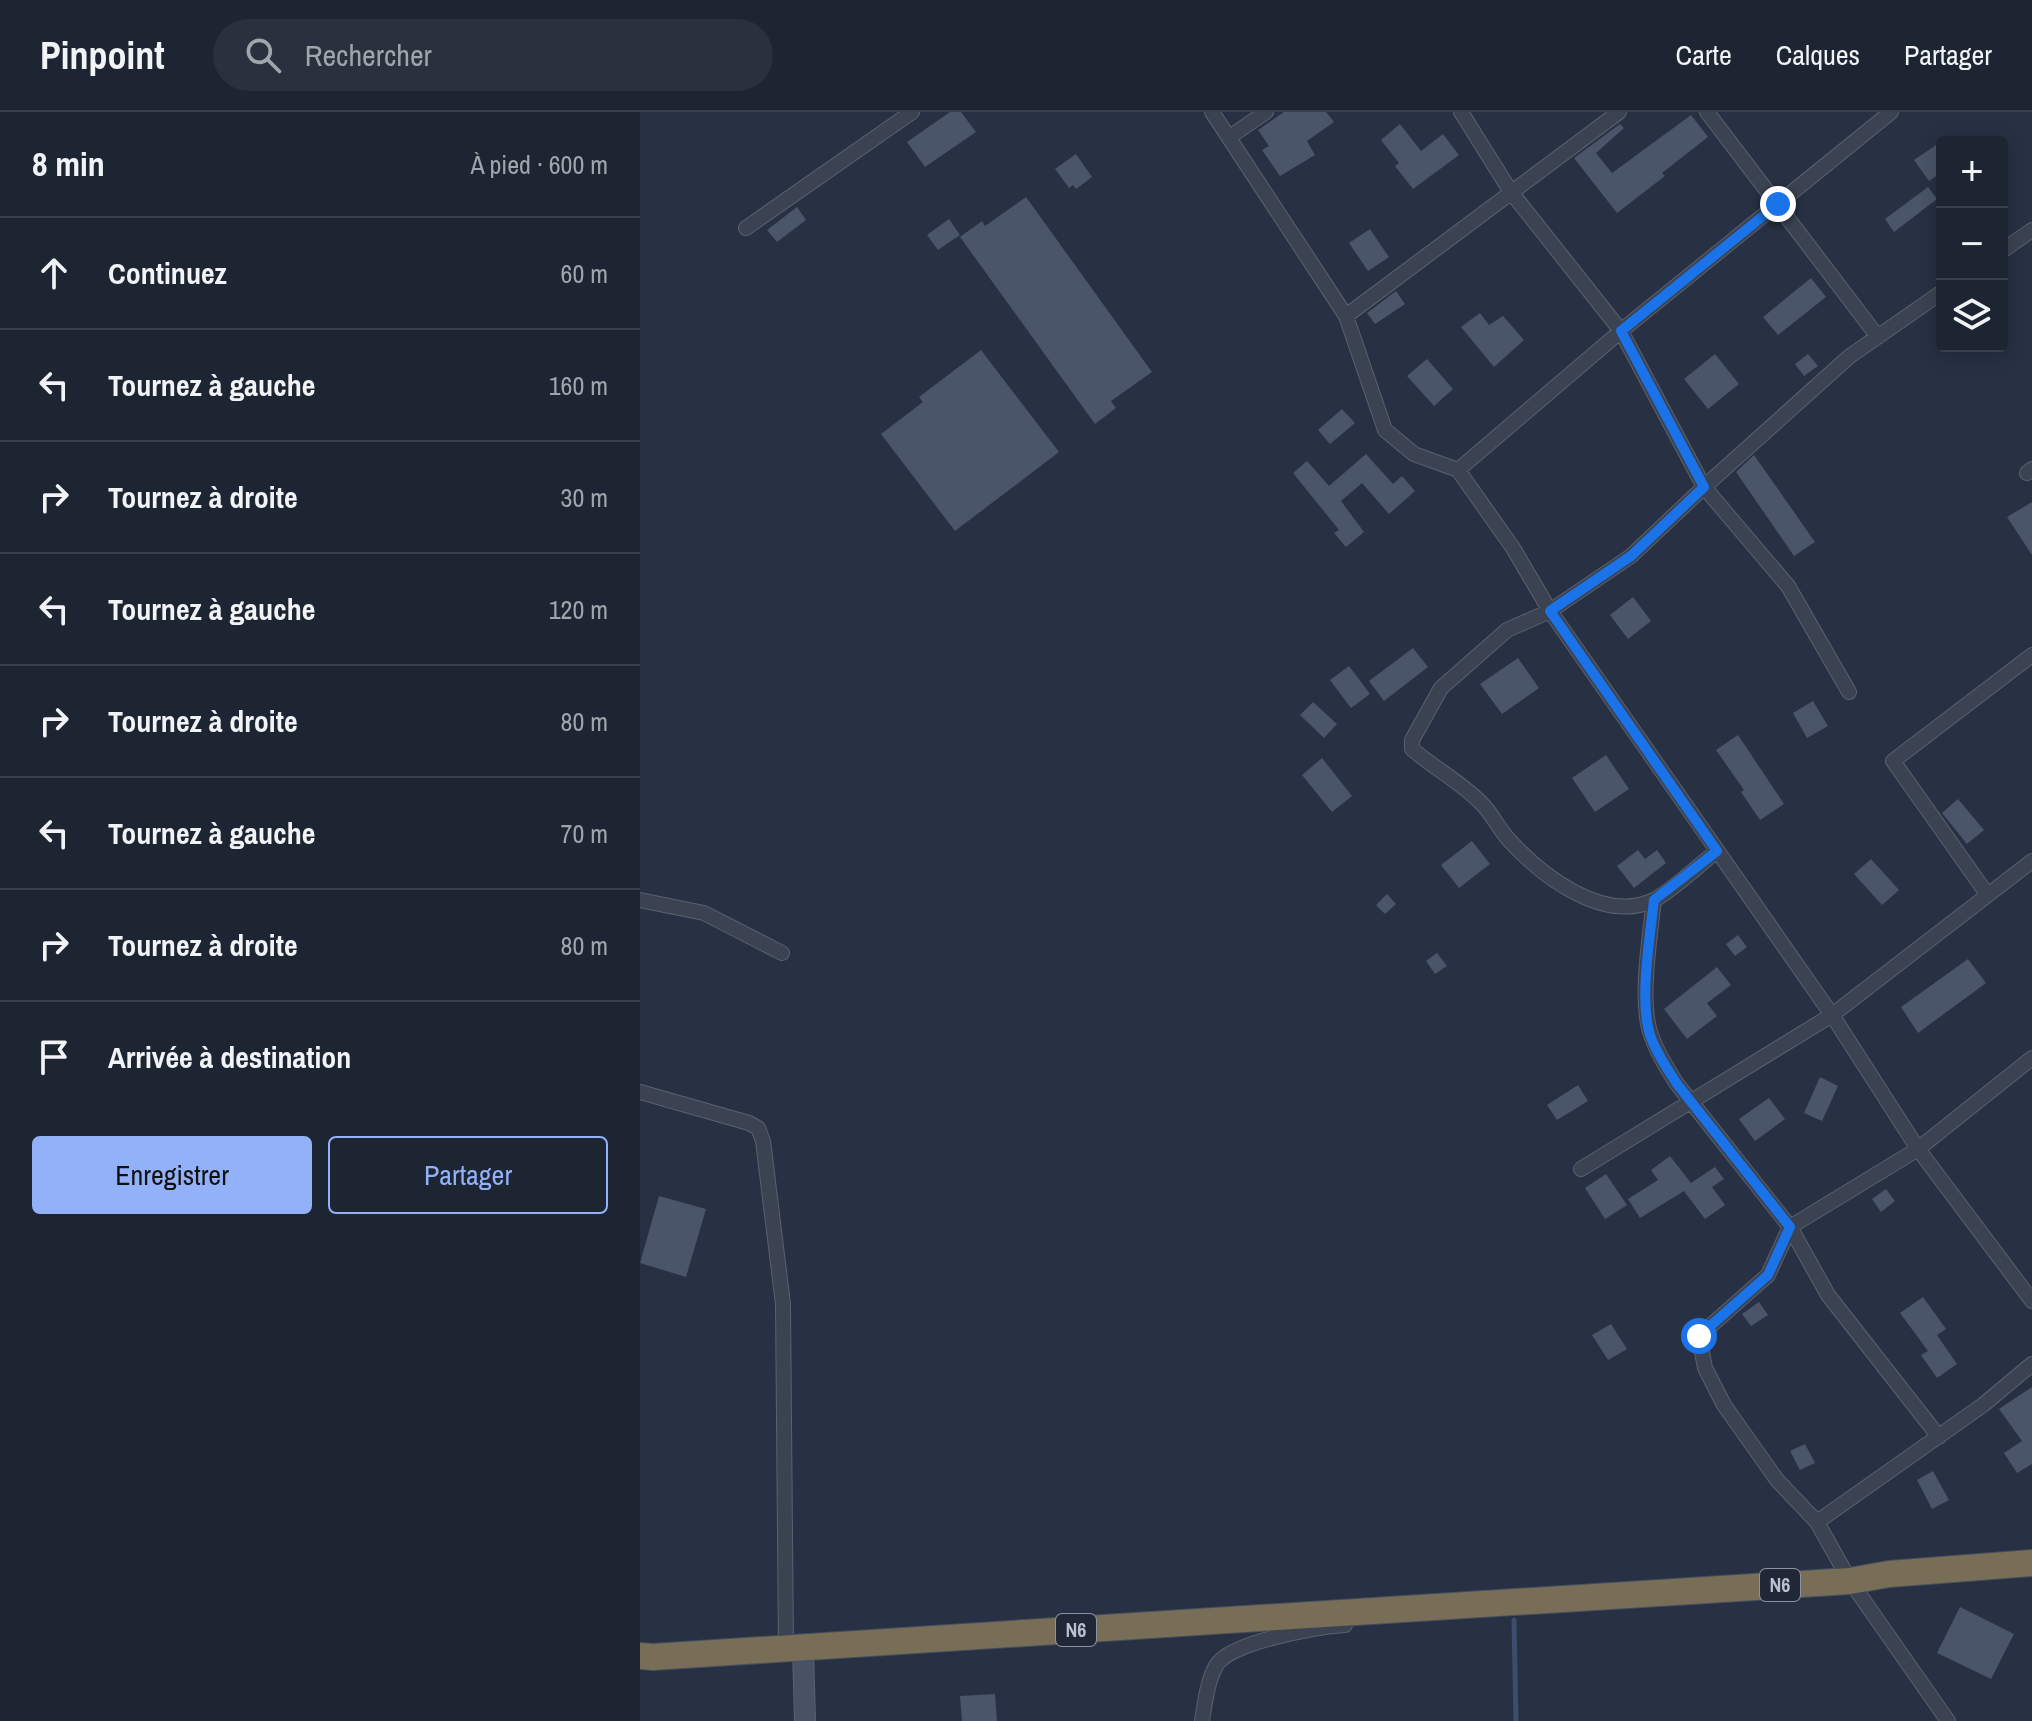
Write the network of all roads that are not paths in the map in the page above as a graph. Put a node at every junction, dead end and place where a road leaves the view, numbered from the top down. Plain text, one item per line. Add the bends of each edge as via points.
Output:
1 (912, 112) edge
2 (1212, 112) edge
3 (1266, 112) edge
4 (1461, 112) edge
5 (1619, 112) edge
6 (1707, 112) edge
7 (1891, 112) edge
8 (1231, 136) junction
9 (1511, 192) junction
10 (1778, 204) junction
11 (746, 228) dead end
12 (2032, 230) edge
13 (2008, 247) edge
14 (1936, 296) edge
15 (1346, 316) junction
16 (1621, 331) junction
17 (1878, 337) junction
18 (1458, 470) junction
19 (1704, 487) junction
20 (1550, 611) junction
21 (2032, 655) edge
22 (1849, 692) dead end
23 (1717, 851) junction
24 (2032, 861) edge
25 (1987, 894) junction
26 (640, 900) edge
27 (1654, 900) junction
28 (782, 953) dead end
29 (1832, 1015) junction
30 (2032, 1058) edge
31 (640, 1092) edge
32 (1692, 1103) junction
33 (1918, 1149) junction
34 (1581, 1169) dead end
35 (1790, 1227) junction
36 (2032, 1301) edge
37 (2032, 1364) edge
38 (1939, 1437) junction
39 (1817, 1522) junction
40 (2028, 1569) edge
41 (1850, 1581) junction
42 (1465, 1603) junction
43 (795, 1649) junction
44 (640, 1656) edge
45 (805, 1721) edge
46 (1202, 1721) edge
47 (1948, 1721) edge

1 - 11 street
2 - 8 street
3 - 8 street
4 - 9 street
5 - 9 street
6 - 10 street
7 - 10 street
8 - 15 street
9 - 15 street
9 - 16 street
10 - 16 street
10 - 17 street
12 - 13 street
14 - 17 street
15 - 18 street via 1385,430 1414,454
16 - 18 street
16 - 19 street
17 - 19 street
18 - 20 street
19 - 20 street via 1631,556
19 - 22 street via 1788,586
20 - 23 street
20 - 27 street via 1507,630 1441,688 1422,718 1412,749 1484,806 1508,840 1549,878 1589,899 1625,907
21 - 25 street via 1893,761
23 - 27 street
23 - 29 street
24 - 25 street
25 - 29 street
26 - 28 street via 704,913
27 - 32 street via 1646,977 1649,1032
29 - 32 street
29 - 33 street
30 - 33 street
31 - 43 street via 749,1123 758,1128 763,1141 783,1304
32 - 34 street
32 - 35 street
33 - 35 street
33 - 36 street
35 - 38 street via 1828,1295
35 - 39 street via 1768,1275 1699,1336 1705,1368 1724,1405 1777,1480
37 - 38 street
38 - 39 street
39 - 41 street
40 - 41 highway, N6 via 1889,1574
41 - 42 highway, N6
41 - 47 street
42 - 43 highway, N6
42 - 46 street via 1433,1618 1329,1626 1226,1653 1216,1665
43 - 44 highway, N6
43 - 45 street

